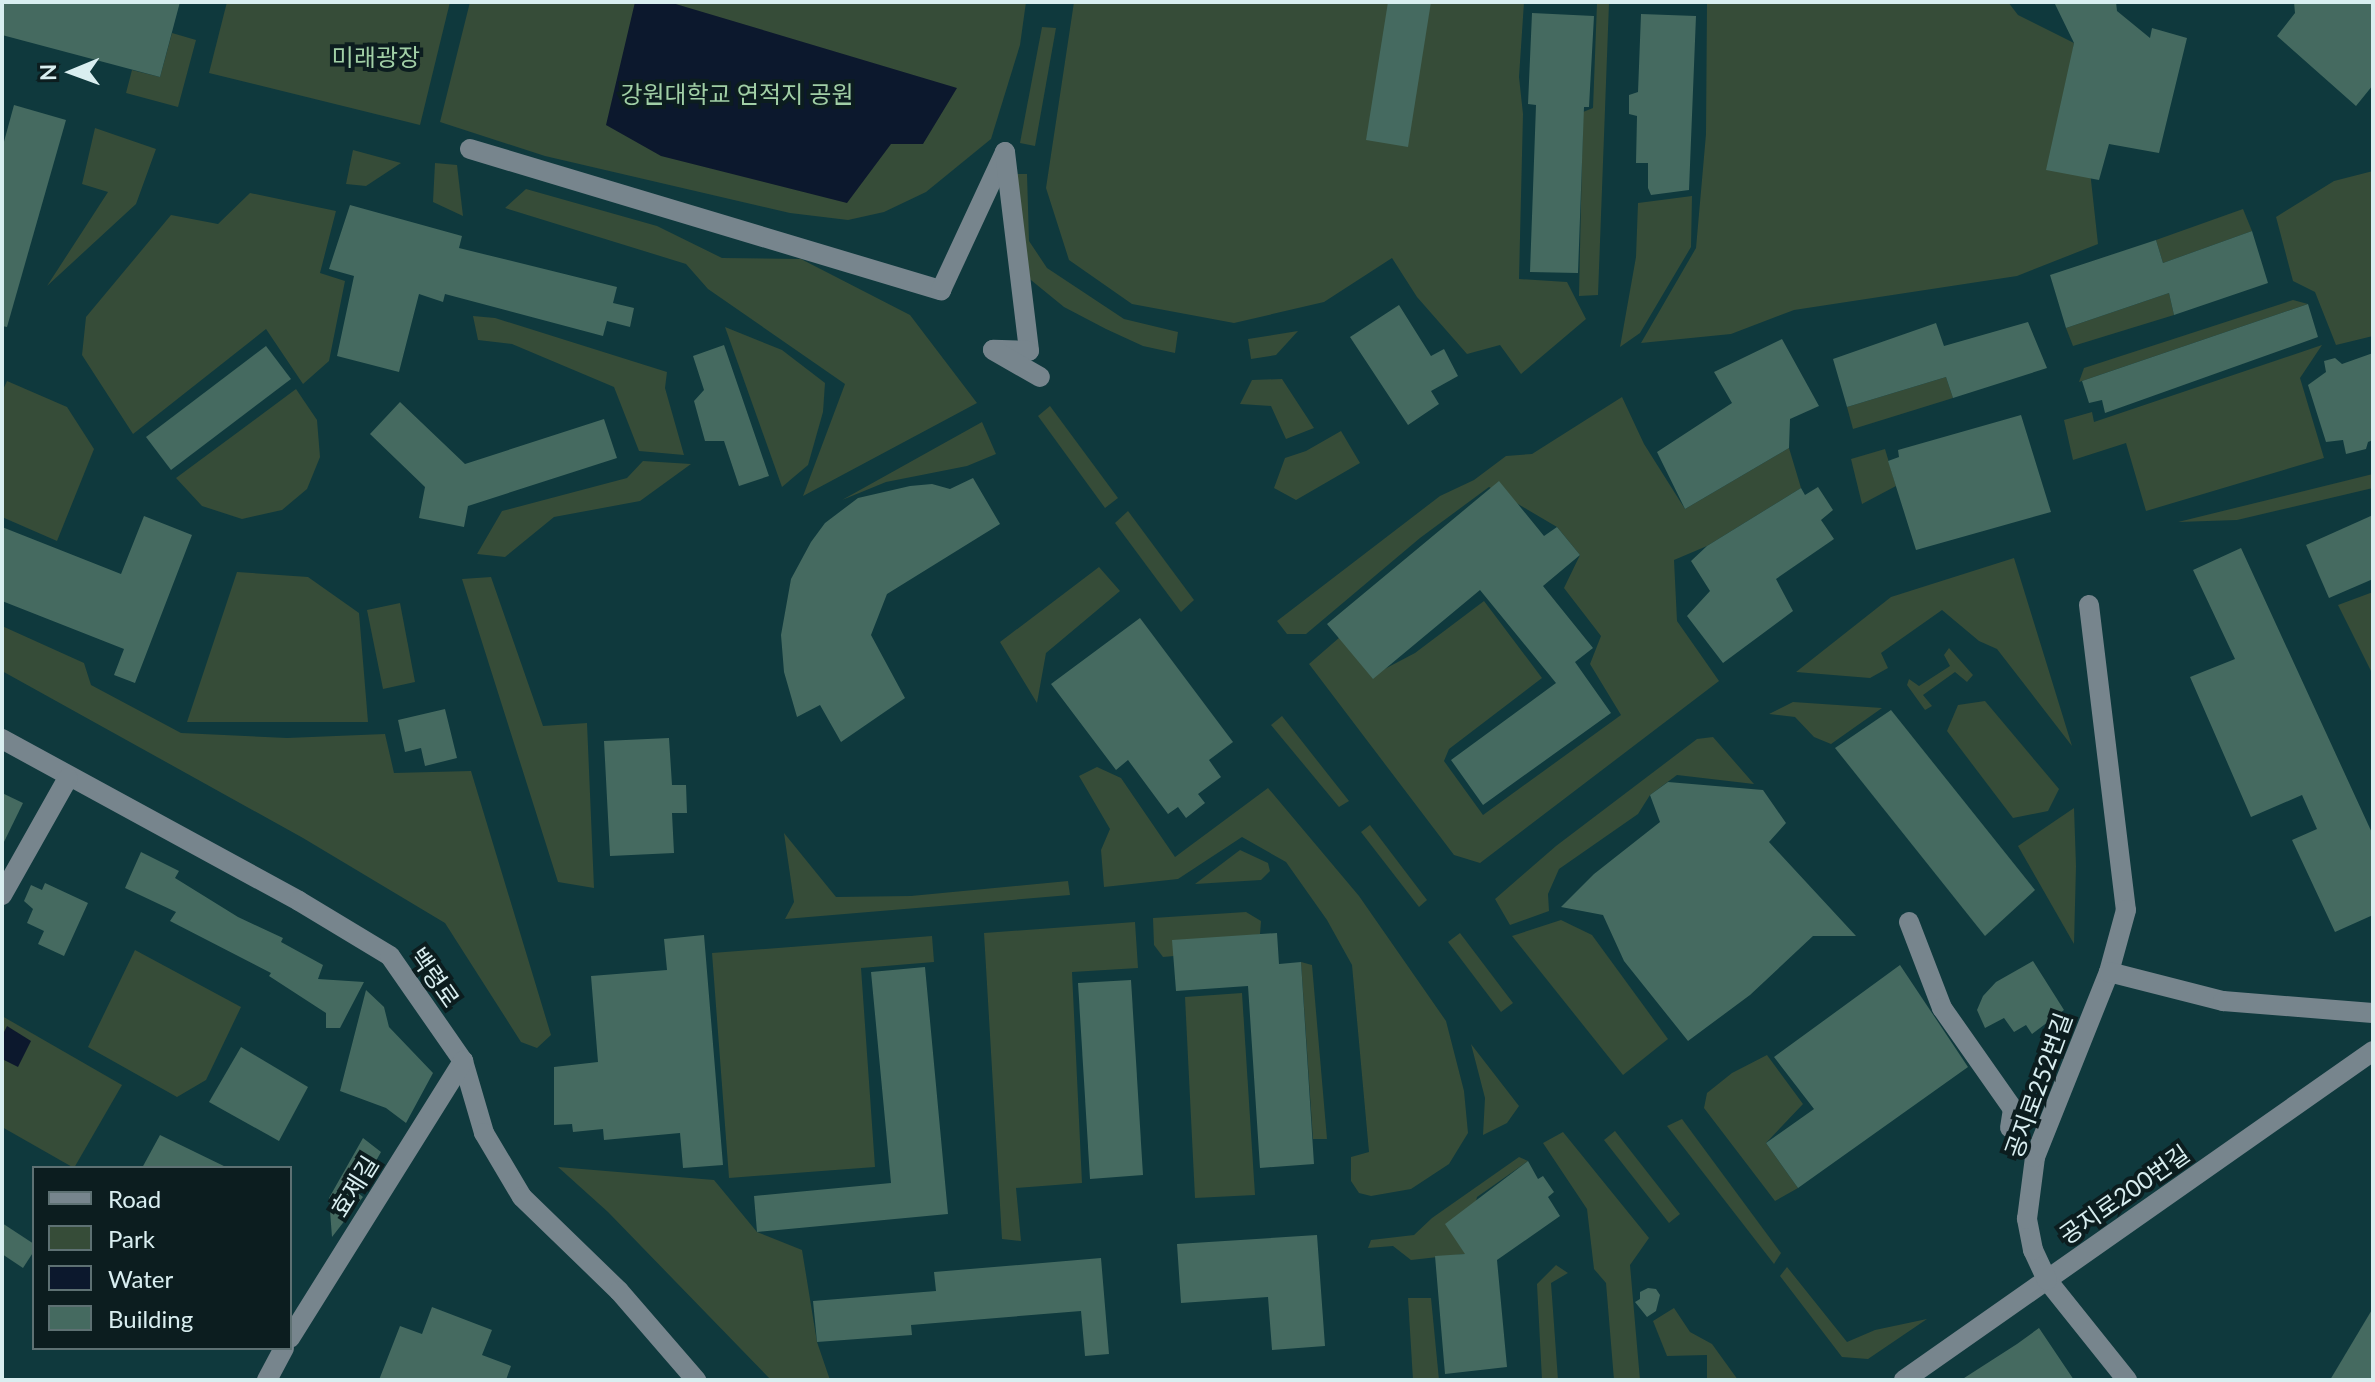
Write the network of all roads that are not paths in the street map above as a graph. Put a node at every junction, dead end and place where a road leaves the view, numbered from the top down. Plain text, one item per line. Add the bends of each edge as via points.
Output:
1 (470, 149) dead end
2 (1040, 377) dead end
3 (2089, 605) dead end
4 (2, 739) edge
5 (68, 778) junction
6 (2, 895) edge
7 (1909, 922) dead end
8 (2109, 972) junction
9 (2373, 1013) edge
10 (2373, 1051) edge
11 (463, 1061) junction
12 (2010, 1128) dead end
13 (2047, 1280) junction
14 (292, 1335) edge
15 (283, 1350) edge
16 (267, 1380) edge
17 (696, 1380) edge
18 (1904, 1380) edge
19 (2127, 1380) edge

1 - 2 street via 941,290 1005,152 1029,351 993,350
3 - 8 street, 공지로252번길 via 2126,910
4 - 5 street, 백령로
5 - 6 street
5 - 11 street, 백령로 via 299,901 390,956
7 - 12 street via 1942,1008 2013,1109
8 - 9 street via 2223,1001
8 - 13 street, 공지로252번길 via 2035,1157 2027,1219
10 - 13 street, 공지로200번길
11 - 14 street, 효제길
11 - 17 street, 백령로 via 484,1133 522,1197 619,1291
13 - 18 street, 공지로200번길
13 - 19 street, 공지로252번길
15 - 16 street

